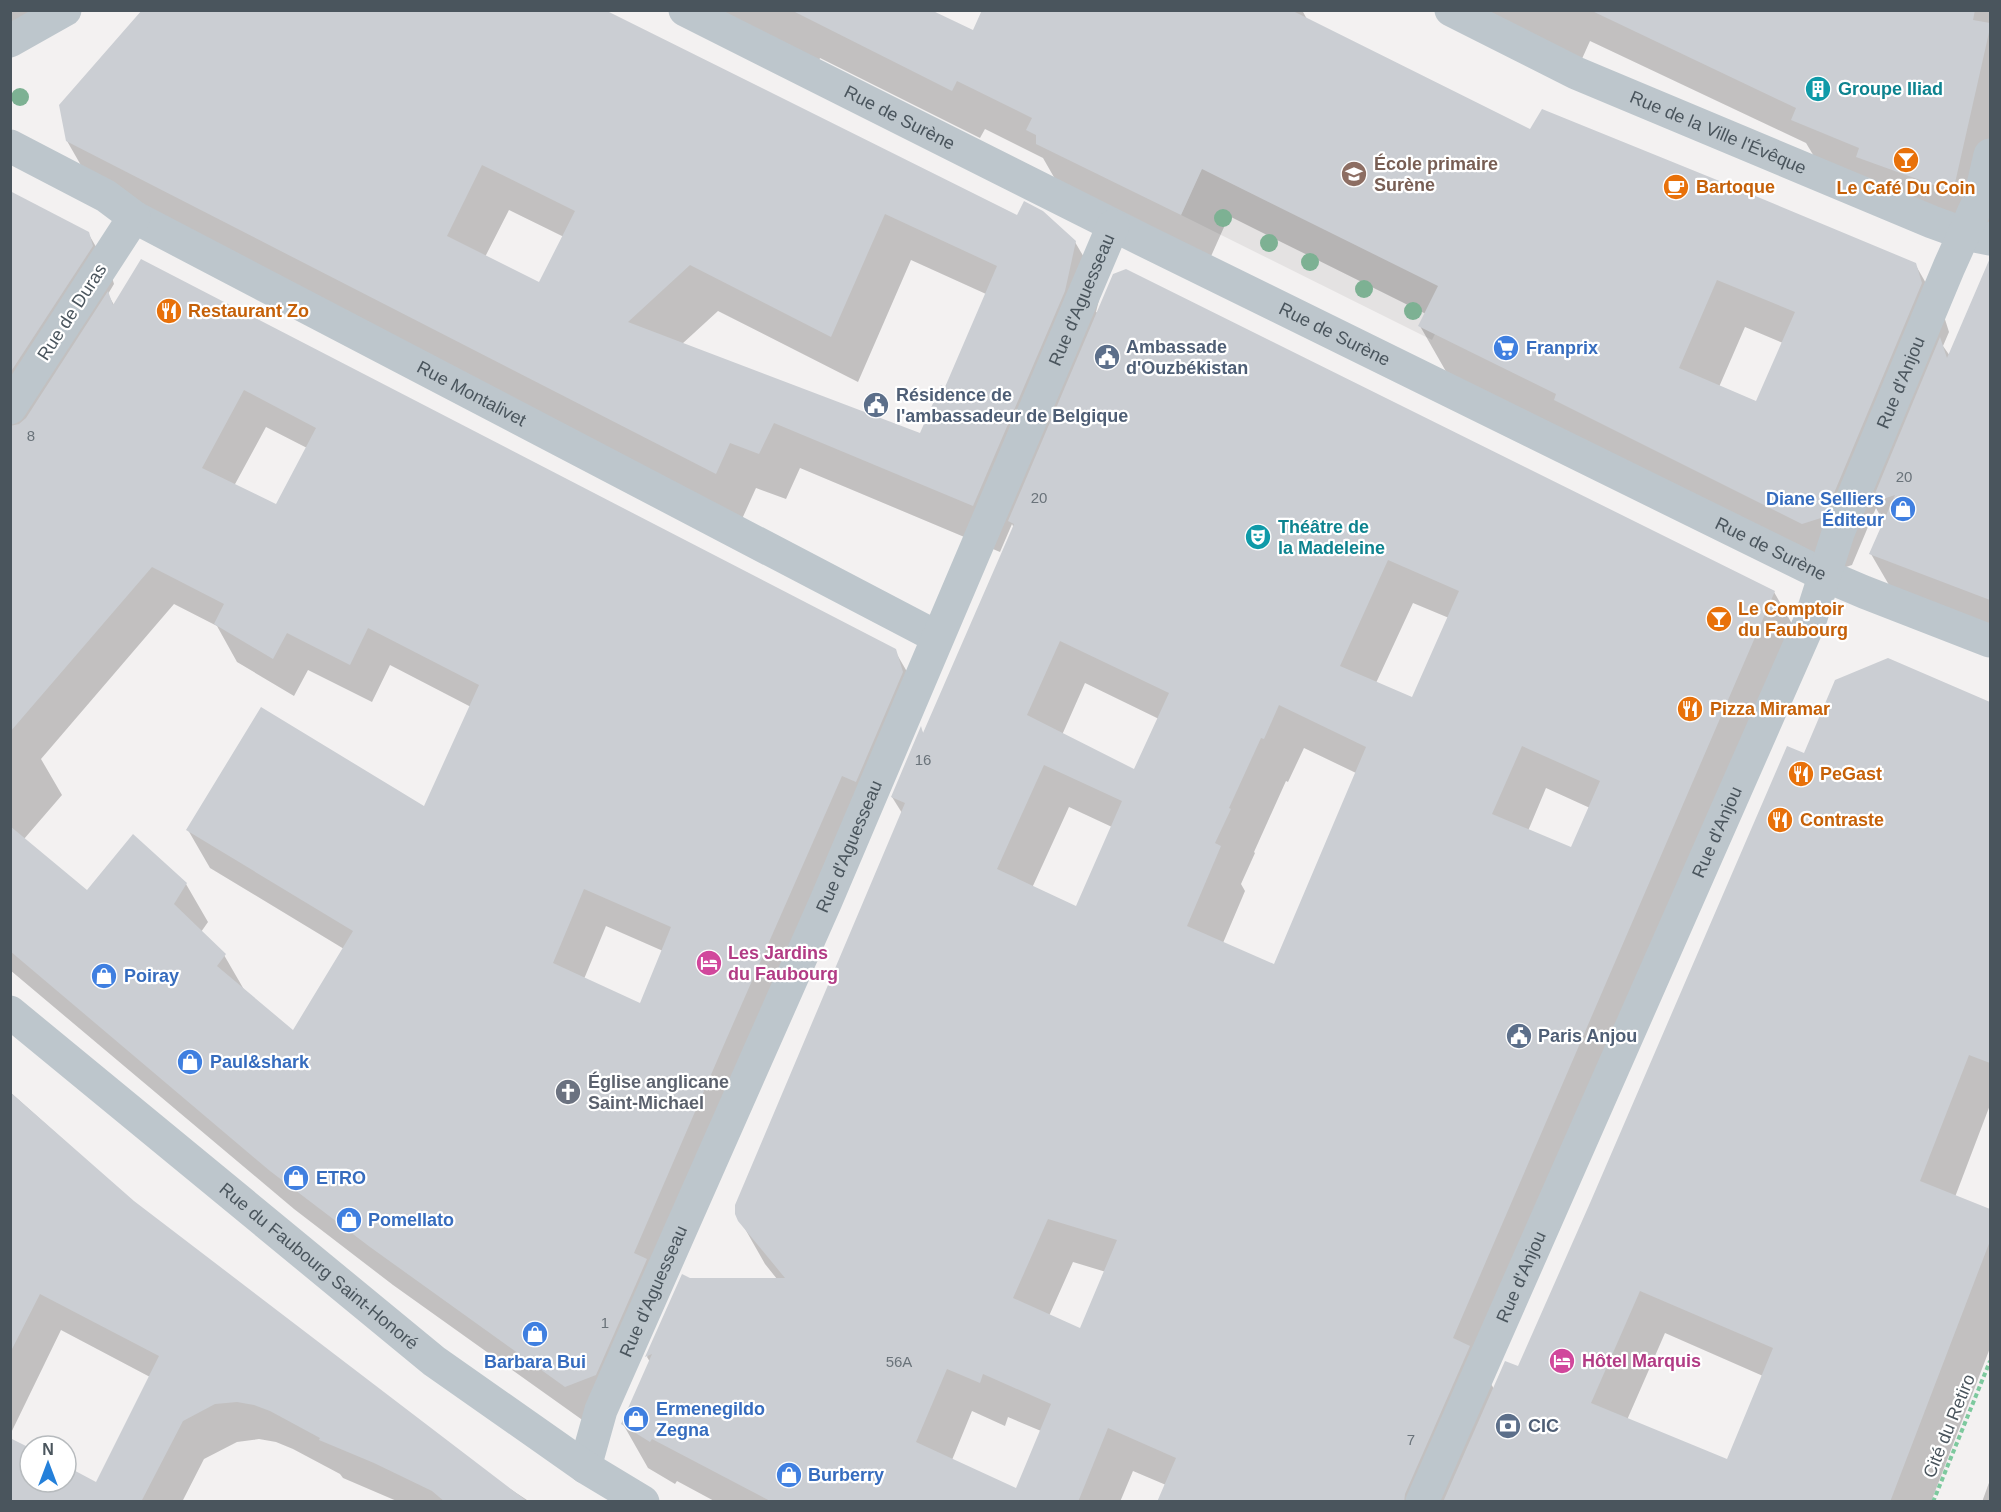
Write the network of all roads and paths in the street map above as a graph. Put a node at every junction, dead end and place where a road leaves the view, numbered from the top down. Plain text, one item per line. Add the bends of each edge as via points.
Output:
1 (66, 10) edge
2 (685, 10) edge
3 (1450, 10) edge
4 (10, 41) edge
5 (10, 146) edge
6 (1990, 155) edge
7 (134, 217) junction
8 (1113, 226) junction
9 (1978, 236) edge
10 (10, 408) edge
11 (1824, 575) junction
12 (937, 637) junction
13 (1990, 641) edge
14 (10, 1012) edge
15 (1990, 1361) edge
16 (585, 1467) junction
17 (643, 1502) edge
18 (1422, 1502) edge
19 (1933, 1502) edge

1 - 4 street
2 - 8 street, Rue de Surène
3 - 9 street, Rue de la Ville l'Évêque via 1576,72 1932,222
5 - 7 street, Rue Montalivet via 106,196
6 - 9 street, Rue d'Anjou via 1980,198
7 - 10 street, Rue de Duras
7 - 12 street, Rue Montalivet
8 - 11 street, Rue de Surène
8 - 12 street, Rue d'Aguesseau
9 - 11 street, Rue d'Anjou via 1949,267
11 - 13 street, Rue de Surène
11 - 18 street, Rue d'Anjou via 1810,621
12 - 16 street, Rue d'Aguesseau via 821,912 601,1410
14 - 16 street, Rue du Faubourg Saint-Honoré via 434,1361
15 - 19 path, Cité du Retiro
16 - 17 street, Rue du Faubourg Saint-Honoré

